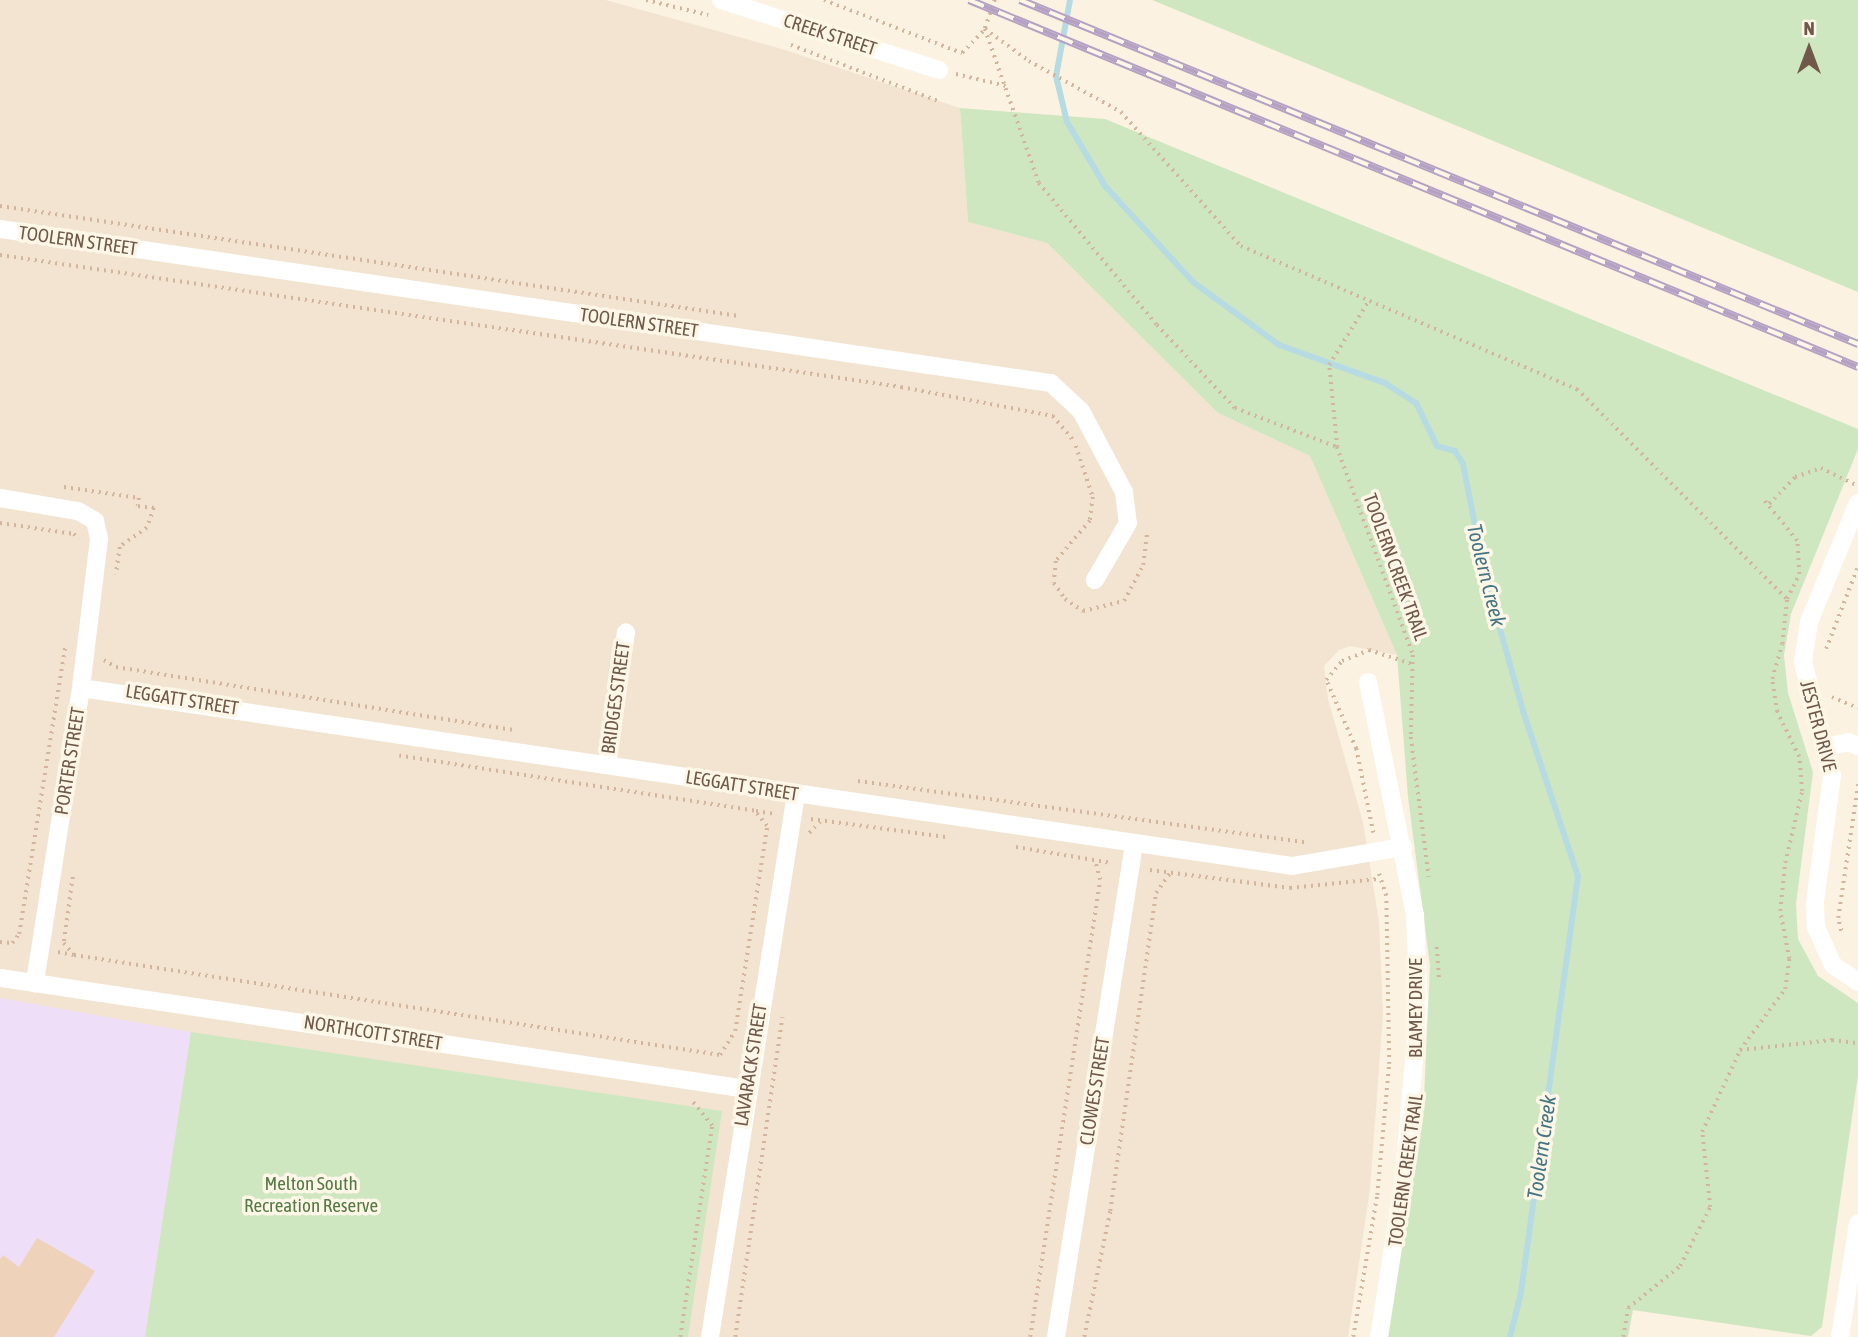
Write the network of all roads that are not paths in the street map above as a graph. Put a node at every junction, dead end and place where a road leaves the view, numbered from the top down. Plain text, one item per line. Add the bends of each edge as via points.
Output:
1 (716, 8) edge
2 (939, 70) road end
3 (0, 229) edge
4 (0, 498) edge
5 (1858, 503) edge
6 (1095, 580) dead end
7 (626, 632) dead end
8 (1368, 682) dead end
9 (81, 688) junction
10 (1858, 746) edge
11 (1827, 747) junction
12 (607, 764) junction
13 (796, 794) junction
14 (1134, 845) junction
15 (1403, 847) junction
16 (0, 978) edge
17 (1858, 982) edge
18 (34, 983) junction
19 (746, 1089) junction
20 (1858, 1223) edge
21 (710, 1337) edge
22 (1056, 1337) edge
23 (1379, 1337) edge
24 (1840, 1337) edge

1 - 2 street, CREEK STREET
3 - 6 street, TOOLERN STREET via 1051,383 1081,411 1124,492 1128,523
4 - 9 street, PORTER STREET via 78,511 95,521 99,539
5 - 11 street, JESTER DRIVE via 1804,641 1805,679
7 - 12 street, BRIDGES STREET
8 - 15 street, BLAMEY DRIVE
9 - 12 street, LEGGATT STREET
9 - 18 street, PORTER STREET
10 - 11 street
11 - 17 street, JESTER DRIVE via 1832,801 1815,902 1816,927 1833,965
12 - 13 street, LEGGATT STREET
13 - 14 street, LEGGATT STREET
13 - 19 street, LAVARACK STREET
14 - 15 street, LEGGATT STREET via 1292,866
14 - 22 street, CLOWES STREET
15 - 23 street, BLAMEY DRIVE via 1415,916 1417,1058
16 - 18 street, NORTHCOTT STREET
18 - 19 street, NORTHCOTT STREET
19 - 21 street, LAVARACK STREET
20 - 24 street

